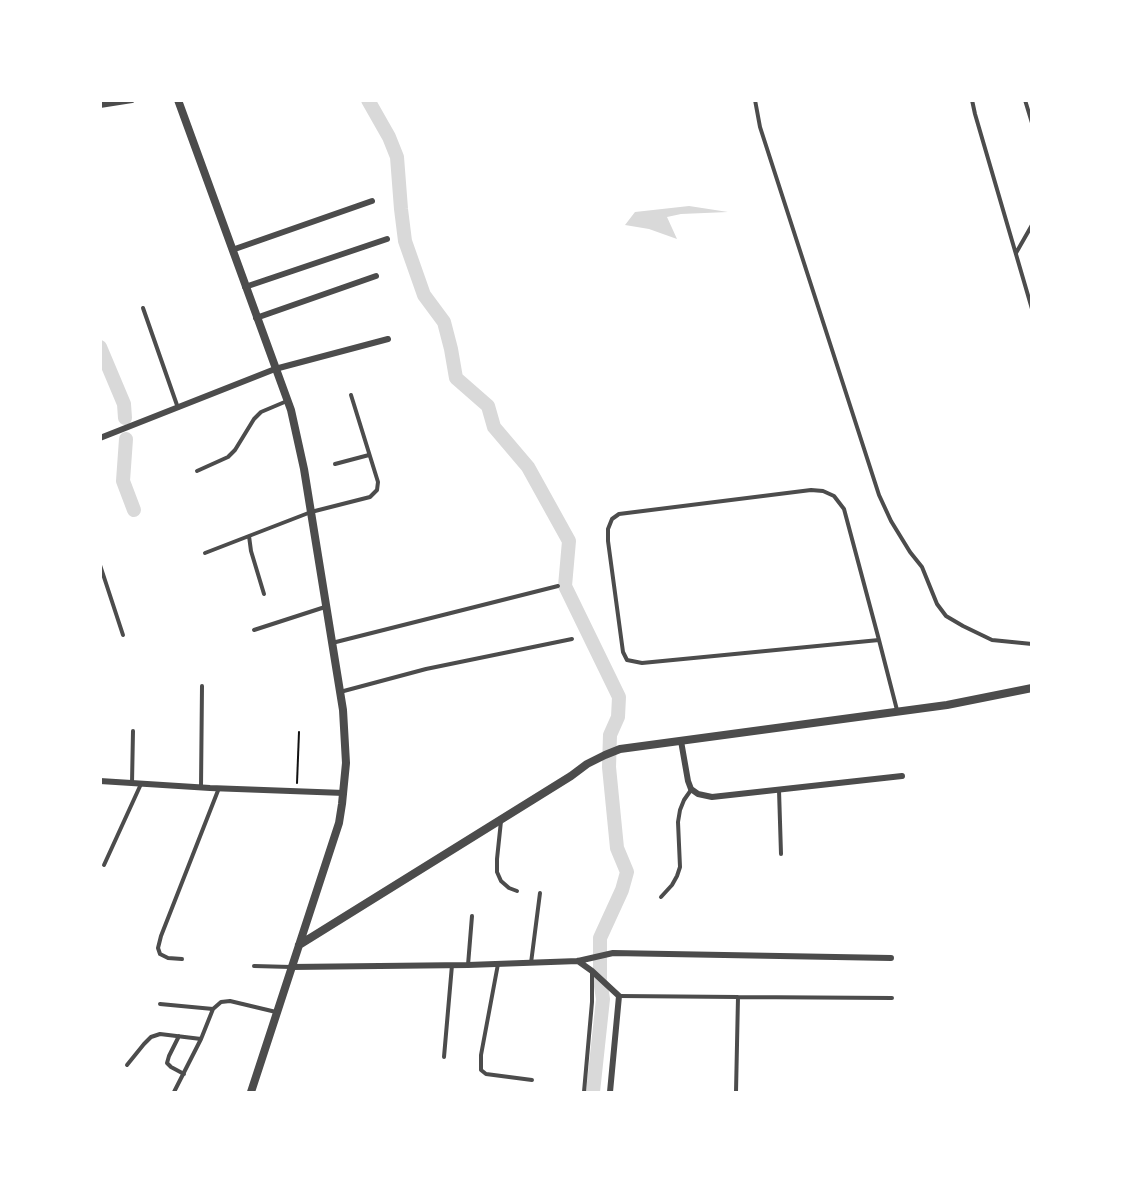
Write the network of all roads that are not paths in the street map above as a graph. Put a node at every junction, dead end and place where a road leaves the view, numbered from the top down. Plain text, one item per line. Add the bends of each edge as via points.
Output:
1 (132, 100) edge
2 (178, 100) edge
3 (755, 100) edge
4 (972, 100) edge
5 (1025, 100) edge
6 (100, 105) edge
7 (1032, 123) edge
8 (372, 201) dead end
9 (1032, 225) edge
10 (387, 239) dead end
11 (232, 250) junction
12 (1016, 254) junction
13 (376, 276) dead end
14 (245, 287) junction
15 (142, 308) dead end
16 (1032, 309) edge
17 (256, 318) junction
18 (388, 339) dead end
19 (275, 369) junction
20 (351, 395) dead end
21 (287, 401) junction
22 (178, 408) junction
23 (100, 438) edge
24 (369, 455) junction
25 (335, 464) dead end
26 (197, 471) dead end
27 (311, 512) junction
28 (249, 536) junction
29 (205, 553) dead end
30 (100, 565) edge
31 (558, 586) dead end
32 (264, 594) dead end
33 (326, 607) junction
34 (254, 630) dead end
35 (123, 635) dead end
36 (572, 639) dead end
37 (879, 640) junction
38 (332, 642) junction
39 (1032, 644) edge
40 (202, 686) dead end
41 (1032, 688) edge
42 (340, 692) junction
43 (898, 711) junction
44 (133, 731) dead end
45 (681, 741) junction
46 (902, 776) dead end
47 (100, 781) edge
48 (132, 783) junction
49 (141, 783) junction
50 (201, 787) junction
51 (219, 788) junction
52 (691, 789) junction
53 (779, 790) junction
54 (344, 793) junction
55 (502, 819) junction
56 (780, 854) dead end
57 (104, 866) dead end
58 (517, 891) dead end
59 (540, 893) dead end
60 (661, 897) dead end
61 (472, 916) dead end
62 (299, 945) junction
63 (891, 958) dead end
64 (182, 959) dead end
65 (578, 961) junction
66 (531, 963) junction
67 (498, 964) junction
68 (452, 965) junction
69 (468, 965) junction
70 (254, 966) dead end
71 (291, 967) junction
72 (592, 971) junction
73 (620, 996) junction
74 (738, 997) junction
75 (892, 998) dead end
76 (160, 1004) dead end
77 (213, 1009) junction
78 (277, 1012) junction
79 (179, 1036) junction
80 (201, 1039) junction
81 (444, 1057) dead end
82 (127, 1065) dead end
83 (184, 1074) junction
84 (532, 1080) dead end
85 (174, 1092) edge
86 (250, 1092) edge
87 (584, 1092) edge
88 (610, 1092) edge
89 (736, 1092) edge

1 - 6 street
2 - 11 street
3 - 39 lane via 760,127 879,495 891,520 922,567 946,616 992,640
4 - 12 lane
5 - 7 lane
8 - 11 street
9 - 12 lane
10 - 14 street
11 - 14 street
12 - 16 lane
13 - 17 street
14 - 17 street
15 - 22 lane
17 - 19 street
18 - 19 street
19 - 21 street
19 - 22 street
20 - 24 lane
21 - 26 lane via 261,412 228,457
21 - 27 street
22 - 23 street
24 - 25 lane
24 - 27 lane via 378,490 370,497
27 - 28 lane
27 - 33 street
28 - 29 lane
28 - 32 lane
30 - 35 lane
31 - 38 lane
33 - 34 lane
33 - 38 street
36 - 42 lane via 426,669
37 - 37 lane via 844,509 834,496 823,491 620,514 612,519 608,541 622,652 627,660 642,663
37 - 43 lane
38 - 42 street
40 - 50 lane
41 - 43 street
42 - 54 street via 346,763
43 - 45 street
44 - 48 lane
45 - 52 street
45 - 55 street via 620,749 605,755
46 - 53 street
47 - 48 street
48 - 49 street
49 - 50 street
49 - 57 lane
50 - 51 street
51 - 54 street
51 - 64 lane via 158,948 168,958
52 - 53 street via 712,797
52 - 60 lane via 678,822 680,867
53 - 56 lane
54 - 62 street via 339,823
55 - 58 lane via 497,872 501,881
55 - 62 street
59 - 66 lane
61 - 69 lane
62 - 71 street
63 - 65 street via 610,954
65 - 66 street
65 - 72 street
66 - 67 street
67 - 69 street
67 - 84 lane via 481,1070
68 - 69 street
68 - 71 street
68 - 81 lane
70 - 71 lane
71 - 78 street
72 - 73 street
72 - 87 lane
73 - 74 lane
73 - 88 street
74 - 75 lane
74 - 89 lane
76 - 77 lane
77 - 78 lane via 220,1002 230,1001
77 - 80 lane
78 - 86 street
79 - 80 lane
79 - 82 lane via 151,1037
79 - 83 lane via 167,1063
80 - 83 lane
83 - 85 lane

